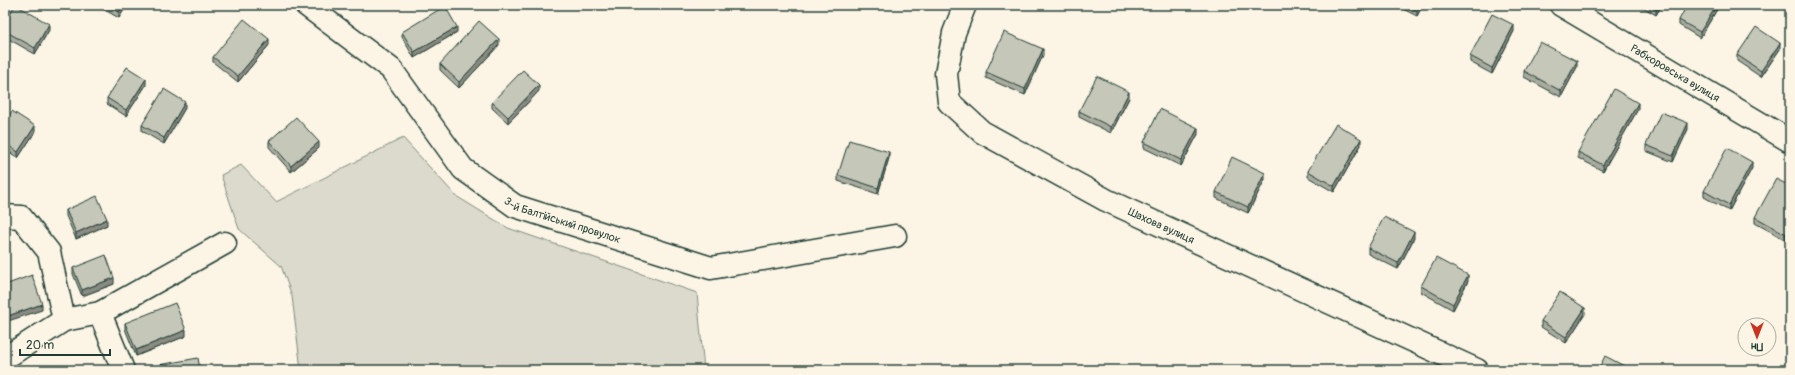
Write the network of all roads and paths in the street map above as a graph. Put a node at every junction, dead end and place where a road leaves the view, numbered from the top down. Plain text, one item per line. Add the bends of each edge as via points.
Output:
1 (306, 5) edge
2 (965, 5) edge
3 (1561, 5) edge
4 (1790, 141) edge
5 (5, 216) edge
6 (895, 236) dead end
7 (225, 243) dead end
8 (100, 313) junction
9 (64, 320) junction
10 (5, 358) edge
11 (123, 370) edge
12 (1477, 370) edge

1 - 6 street, 3-й Балтійський провулок via 391,69 463,169 514,206 711,268
2 - 12 street, Шахова вулиця via 954,33 946,74 949,102 982,132 1106,200
3 - 4 street, Рабкоровська вулиця
5 - 9 street via 21,217 49,252
7 - 8 street
8 - 9 street
8 - 11 street
9 - 10 street

